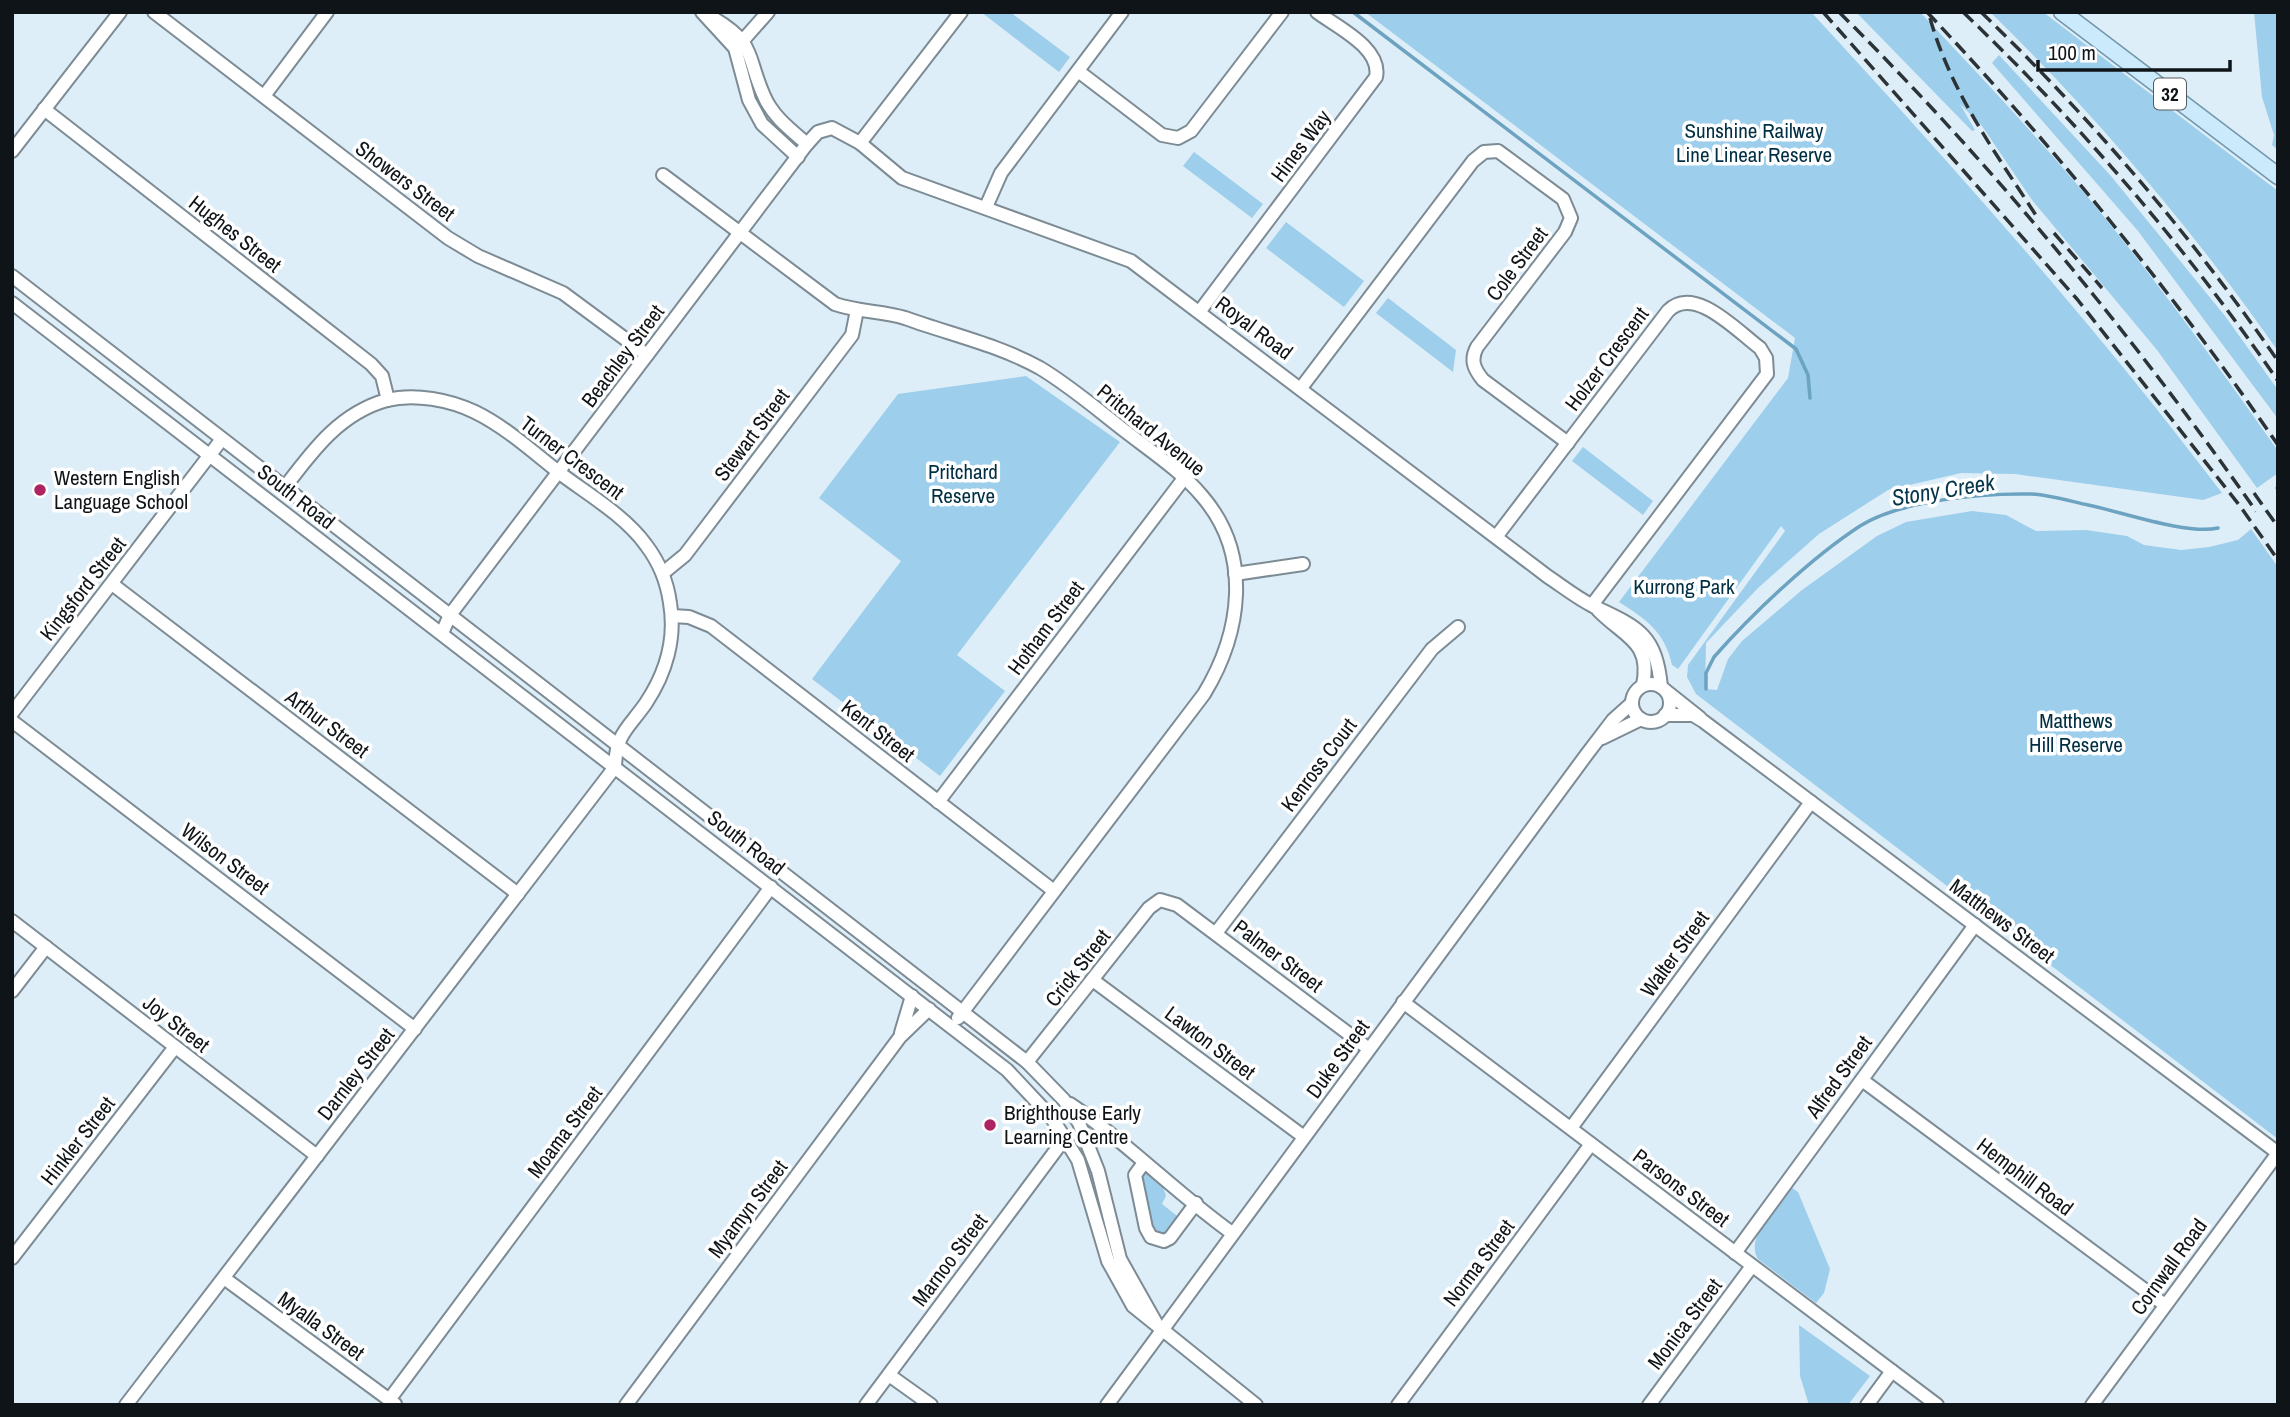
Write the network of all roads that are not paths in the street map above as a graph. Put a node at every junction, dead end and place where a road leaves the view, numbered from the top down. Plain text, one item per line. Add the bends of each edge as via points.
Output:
1 (120, 12) edge
2 (154, 12) edge
3 (327, 12) edge
4 (703, 12) edge
5 (768, 12) edge
6 (961, 12) edge
7 (1122, 12) edge
8 (1282, 12) edge
9 (1317, 12) edge
10 (2062, 12) edge
11 (739, 44) junction
12 (1078, 71) junction
13 (264, 96) junction
14 (763, 96) junction
15 (749, 100) junction
16 (44, 109) junction
17 (832, 128) joint
18 (807, 144) junction
19 (860, 144) junction
20 (12, 151) edge
21 (797, 157) junction
22 (663, 175) dead end
23 (2278, 176) edge
24 (986, 207) junction
25 (740, 234) junction
26 (12, 276) edge
27 (12, 303) edge
28 (857, 310) junction
29 (1200, 311) junction
30 (647, 355) junction
31 (1301, 388) junction
32 (388, 400) junction
33 (222, 439) junction
34 (1568, 443) junction
35 (211, 455) junction
36 (559, 472) junction
37 (1185, 477) junction
38 (285, 487) junction
39 (1496, 537) junction
40 (1303, 564) dead end
41 (663, 573) junction
42 (1235, 574) junction
43 (112, 584) junction
44 (1592, 605) junction
45 (450, 615) junction
46 (672, 617) junction
47 (1458, 627) dead end
48 (442, 633) junction
49 (1643, 685) junction
50 (1663, 689) junction
51 (1632, 703) junction
52 (12, 713) edge
53 (1665, 715) junction
54 (1641, 719) junction
55 (12, 721) edge
56 (1703, 721) junction
57 (1602, 738) junction
58 (616, 743) junction
59 (615, 767) junction
60 (938, 802) junction
61 (1811, 802) junction
62 (771, 887) junction
63 (1054, 891) junction
64 (518, 894) junction
65 (1160, 900) joint
66 (12, 921) edge
67 (1975, 925) junction
68 (1216, 933) junction
69 (46, 947) junction
70 (1094, 981) junction
71 (12, 991) edge
72 (912, 996) junction
73 (1403, 1002) junction
74 (929, 1009) junction
75 (963, 1012) junction
76 (951, 1027) junction
77 (415, 1029) junction
78 (900, 1037) junction
79 (175, 1047) junction
80 (1369, 1049) junction
81 (1027, 1062) junction
82 (1862, 1080) junction
83 (1064, 1100) junction
84 (1571, 1128) junction
85 (1304, 1137) junction
86 (1065, 1138) junction
87 (1591, 1144) junction
88 (2278, 1153) edge
89 (317, 1156) junction
90 (1143, 1164) junction
91 (1196, 1203) junction
92 (1232, 1233) junction
93 (1735, 1253) junction
94 (12, 1258) edge
95 (1752, 1266) junction
96 (223, 1278) junction
97 (2165, 1305) junction
98 (1162, 1332) junction
99 (1892, 1371) junction
100 (889, 1375) junction
101 (392, 1402) edge
102 (126, 1405) edge
103 (626, 1405) edge
104 (866, 1405) edge
105 (931, 1405) edge
106 (1107, 1405) edge
107 (1256, 1405) edge
108 (1398, 1405) edge
109 (1649, 1405) edge
110 (1867, 1405) edge
111 (1937, 1405) edge
112 (2092, 1405) edge

1 - 16 street
2 - 13 street, Showers Street
3 - 13 street
4 - 11 street
5 - 11 street
6 - 19 street
7 - 12 street
8 - 12 street via 1191,131 1178,138 1163,135
9 - 29 street, Hines Way via 1370,52 1376,77
10 - 23 main road, 32
11 - 14 street via 751,54
11 - 15 street
12 - 24 street via 1000,173
13 - 30 street, Showers Street via 448,238 563,293
14 - 15 street
14 - 18 street
15 - 21 street via 762,124
16 - 20 street
16 - 32 street, Hughes Street via 371,364 382,376
17 - 18 street, Beachley Street via 818,132
17 - 19 street, Royal Road
18 - 21 street, Beachley Street
19 - 24 street, Royal Road via 902,178
21 - 25 street, Beachley Street
22 - 25 street, Pritchard Avenue
24 - 29 street, Royal Road via 1120,255
25 - 28 street, Pritchard Avenue via 823,298
25 - 30 street, Beachley Street
26 - 33 street, South Road
27 - 35 street, South Road
28 - 37 street, Pritchard Avenue via 905,318 1039,368
28 - 41 street, Stewart Street via 852,335 685,555
29 - 31 street, Royal Road
30 - 36 street, Beachley Street
31 - 34 street, Cole Street via 1473,161 1484,152 1498,151 1563,199 1571,218 1477,347 1474,368 1483,380
31 - 39 street, Royal Road
32 - 36 street, Turner Crescent via 437,400 474,412
32 - 38 street, Turner Crescent via 332,430
33 - 35 street, Kingsford Street
33 - 38 street, South Road
34 - 39 street, Holzer Crescent
34 - 44 street, Holzer Crescent via 1678,302 1698,302 1760,348 1766,358 1768,369 1762,382
35 - 43 street, Kingsford Street
35 - 48 street, South Road
36 - 41 street, Turner Crescent via 633,530
36 - 45 street, Beachley Street
37 - 42 street, Pritchard Avenue via 1216,517
37 - 60 street, Hotham Street
38 - 45 street, South Road
39 - 44 street, Royal Road
40 - 42 street
41 - 46 street, Turner Crescent
42 - 63 street, Pritchard Avenue via 1236,614 1219,668
43 - 52 street, Kingsford Street
43 - 64 street, Arthur Street
44 - 49 street, Royal Road via 1639,647 1646,660
44 - 50 street, Royal Road via 1635,626 1648,639
45 - 48 street, Beachley Street
45 - 58 street, South Road
46 - 58 street, Turner Crescent via 668,656 656,687
46 - 60 street, Kent Street via 689,617 711,626
47 - 68 street, Kenross Court via 1432,649
48 - 59 street, South Road
49 - 50 street
49 - 51 street
50 - 53 street via 1670,703
50 - 56 street, Matthews Street
51 - 54 street
51 - 57 street, Duke Street
53 - 54 street via 1654,722
53 - 56 street, Matthews Street via 1693,715
54 - 57 street, Duke Street
55 - 77 street, Wilson Street
56 - 61 street, Matthews Street
57 - 73 street, Duke Street
58 - 59 street
58 - 75 street, South Road
59 - 62 street, South Road
59 - 64 street, Darnley Street
60 - 63 street, Kent Street
61 - 67 street, Matthews Street
61 - 84 street, Walter Street
62 - 72 street, South Road
62 - 101 street, Moama Street
63 - 75 street, Pritchard Avenue
64 - 77 street, Darnley Street
65 - 68 street, Palmer Street via 1177,905
65 - 70 street, Crick Street
66 - 69 street, Joy Street
67 - 82 street, Alfred Street
67 - 88 street, Matthews Street
68 - 80 street, Palmer Street
69 - 71 street
69 - 79 street, Joy Street
70 - 81 street, Crick Street
70 - 85 street, Lawton Street
72 - 74 street, South Road
72 - 78 street, Myamyn Street
73 - 80 street, Duke Street
73 - 84 street, Parsons Street
74 - 76 street, South Road
74 - 78 street, Myamyn Street
75 - 76 street, Pritchard Avenue
75 - 81 street, South Road
76 - 86 street, South Road via 1025,1088
77 - 89 street, Darnley Street
78 - 103 street, Myamyn Street
79 - 89 street, Joy Street
79 - 94 street, Hinkler Street
80 - 85 street, Duke Street
81 - 83 street, South Road
82 - 93 street, Alfred Street
82 - 97 street, Hemphill Road
83 - 90 street, South Road via 1122,1142
83 - 98 street, South Road via 1091,1147 1120,1259
84 - 87 street, Parsons Street
85 - 92 street, Duke Street
86 - 98 street, South Road via 1078,1160 1116,1280 1133,1306
86 - 100 street, Marnoo Street
87 - 93 street, Parsons Street
87 - 108 street, Norma Street
88 - 97 street, Cornwall Road
89 - 96 street, Darnley Street
90 - 91 street, South Road
90 - 91 street via 1135,1175 1151,1237 1170,1238
91 - 92 street, South Road
92 - 98 street, Duke Street
93 - 95 street, Parsons Street
95 - 99 street, Parsons Street
95 - 109 street, Monica Street
96 - 101 street, Myalla Street
96 - 102 street, Darnley Street
97 - 112 street, Cornwall Road
98 - 106 street, Duke Street
98 - 107 street
99 - 110 street
99 - 111 street, Parsons Street
100 - 104 street, Marnoo Street
100 - 105 street

